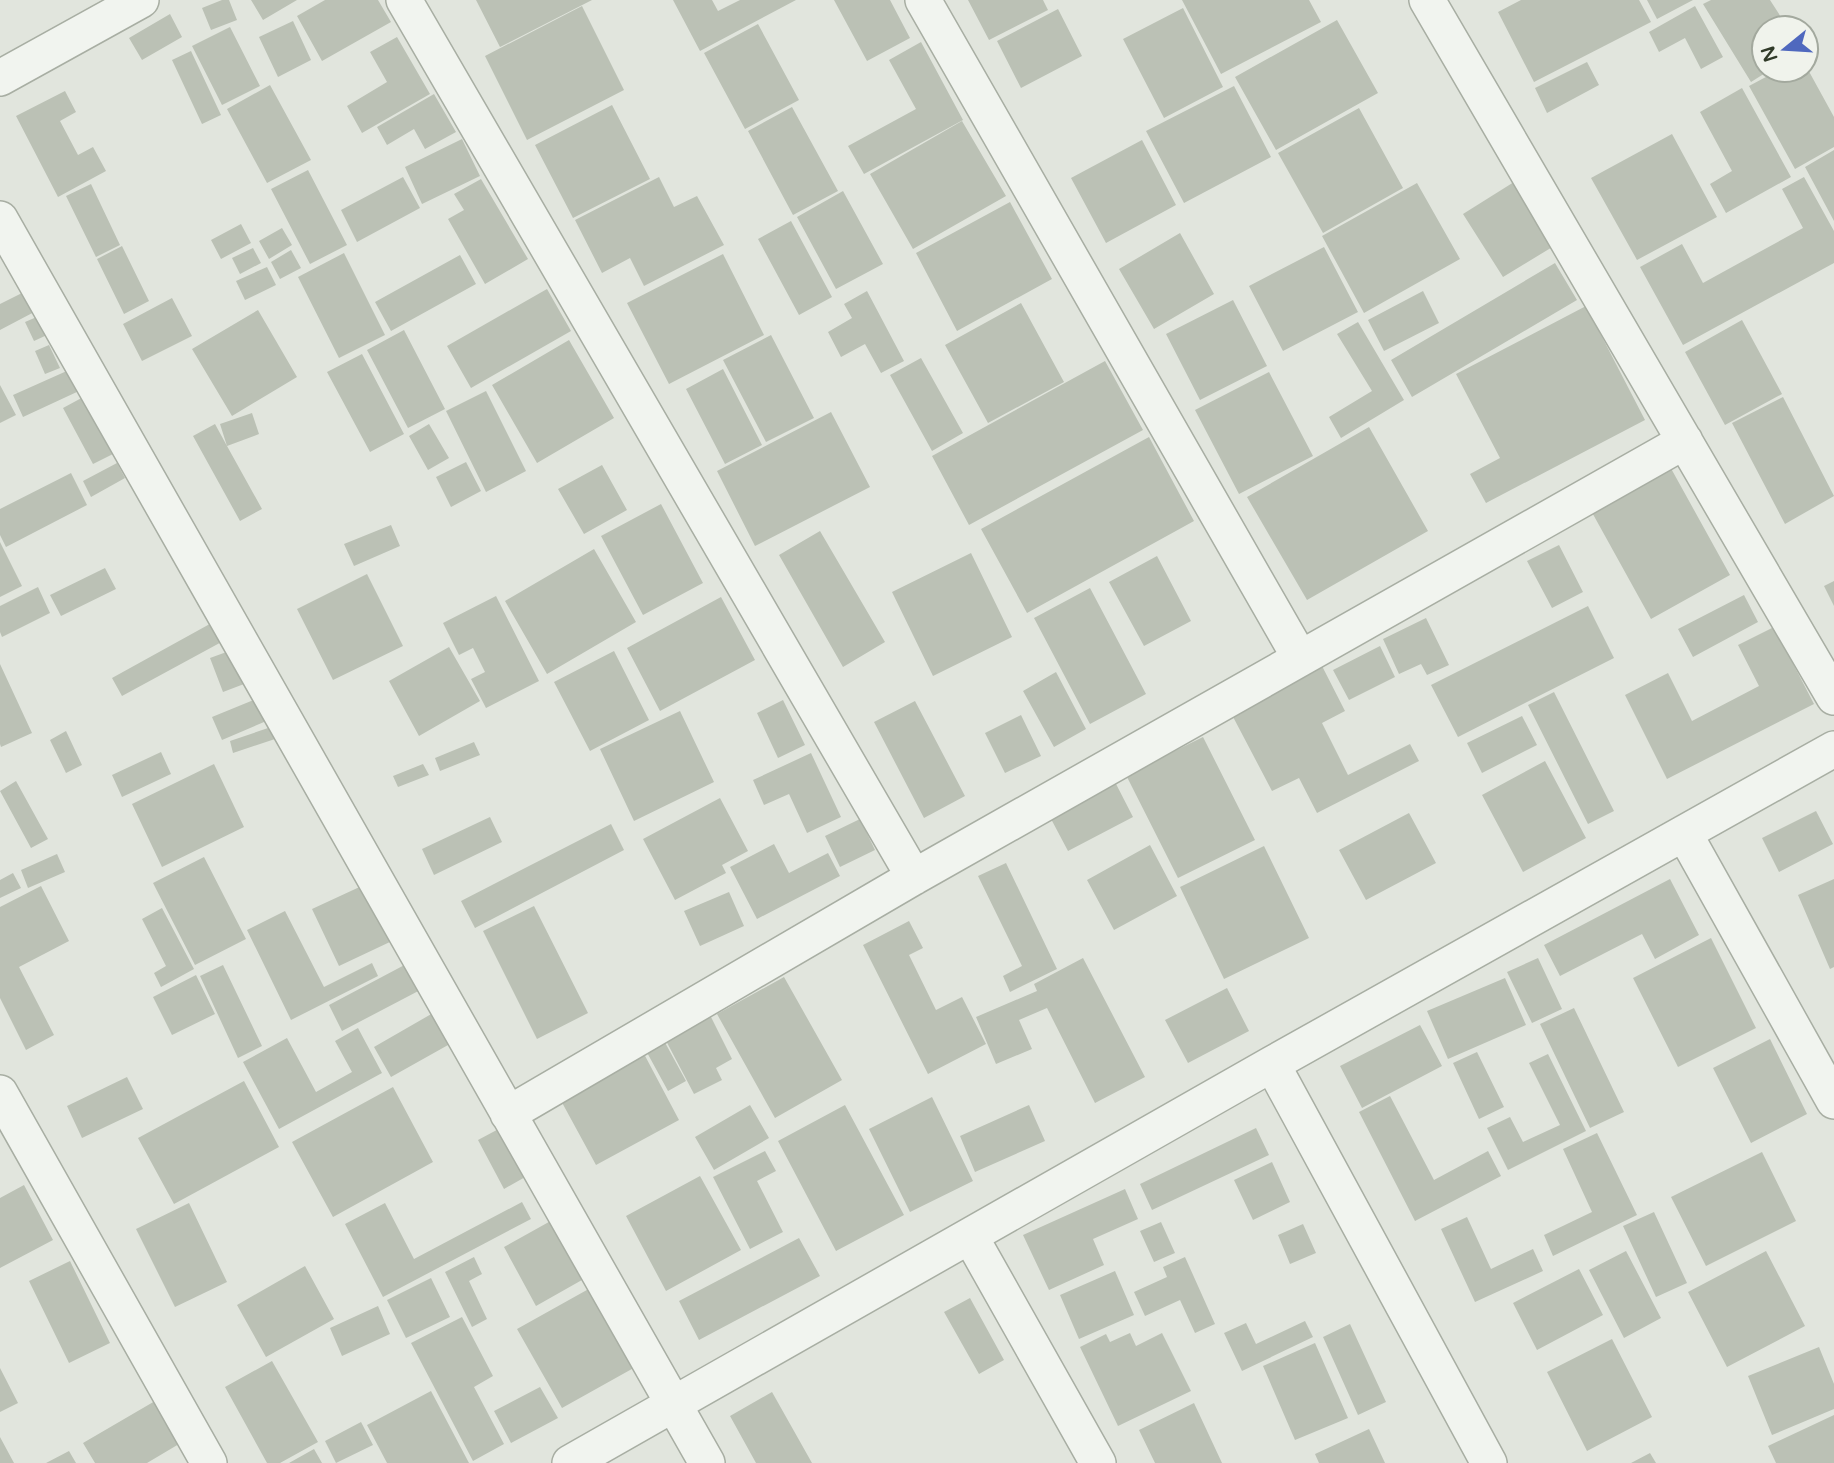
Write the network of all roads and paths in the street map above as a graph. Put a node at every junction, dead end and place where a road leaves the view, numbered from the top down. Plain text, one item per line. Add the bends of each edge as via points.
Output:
1 (141, 0) edge
2 (404, 0) edge
3 (923, 0) edge
4 (1427, 0) edge
5 (0, 78) edge
6 (0, 219) edge
7 (1685, 441) junction
8 (1300, 658) junction
9 (1834, 697) edge
10 (1834, 749) edge
11 (1684, 833) junction
12 (914, 877) junction
13 (1272, 1064) junction
14 (0, 1093) edge
15 (1834, 1101) edge
16 (508, 1114) junction
17 (970, 1236) junction
18 (674, 1404) junction
19 (209, 1463) edge
20 (570, 1463) edge
21 (707, 1463) edge
22 (1098, 1463) edge
23 (1489, 1463) edge

1 - 5 street
2 - 12 street
3 - 8 street
4 - 7 street
6 - 16 street
7 - 8 street
7 - 9 street
8 - 12 street
10 - 11 street
11 - 13 street
11 - 15 street
12 - 16 street
13 - 17 street
13 - 23 street
14 - 19 street
16 - 18 street
17 - 18 street
17 - 22 street
18 - 20 street
18 - 21 street

